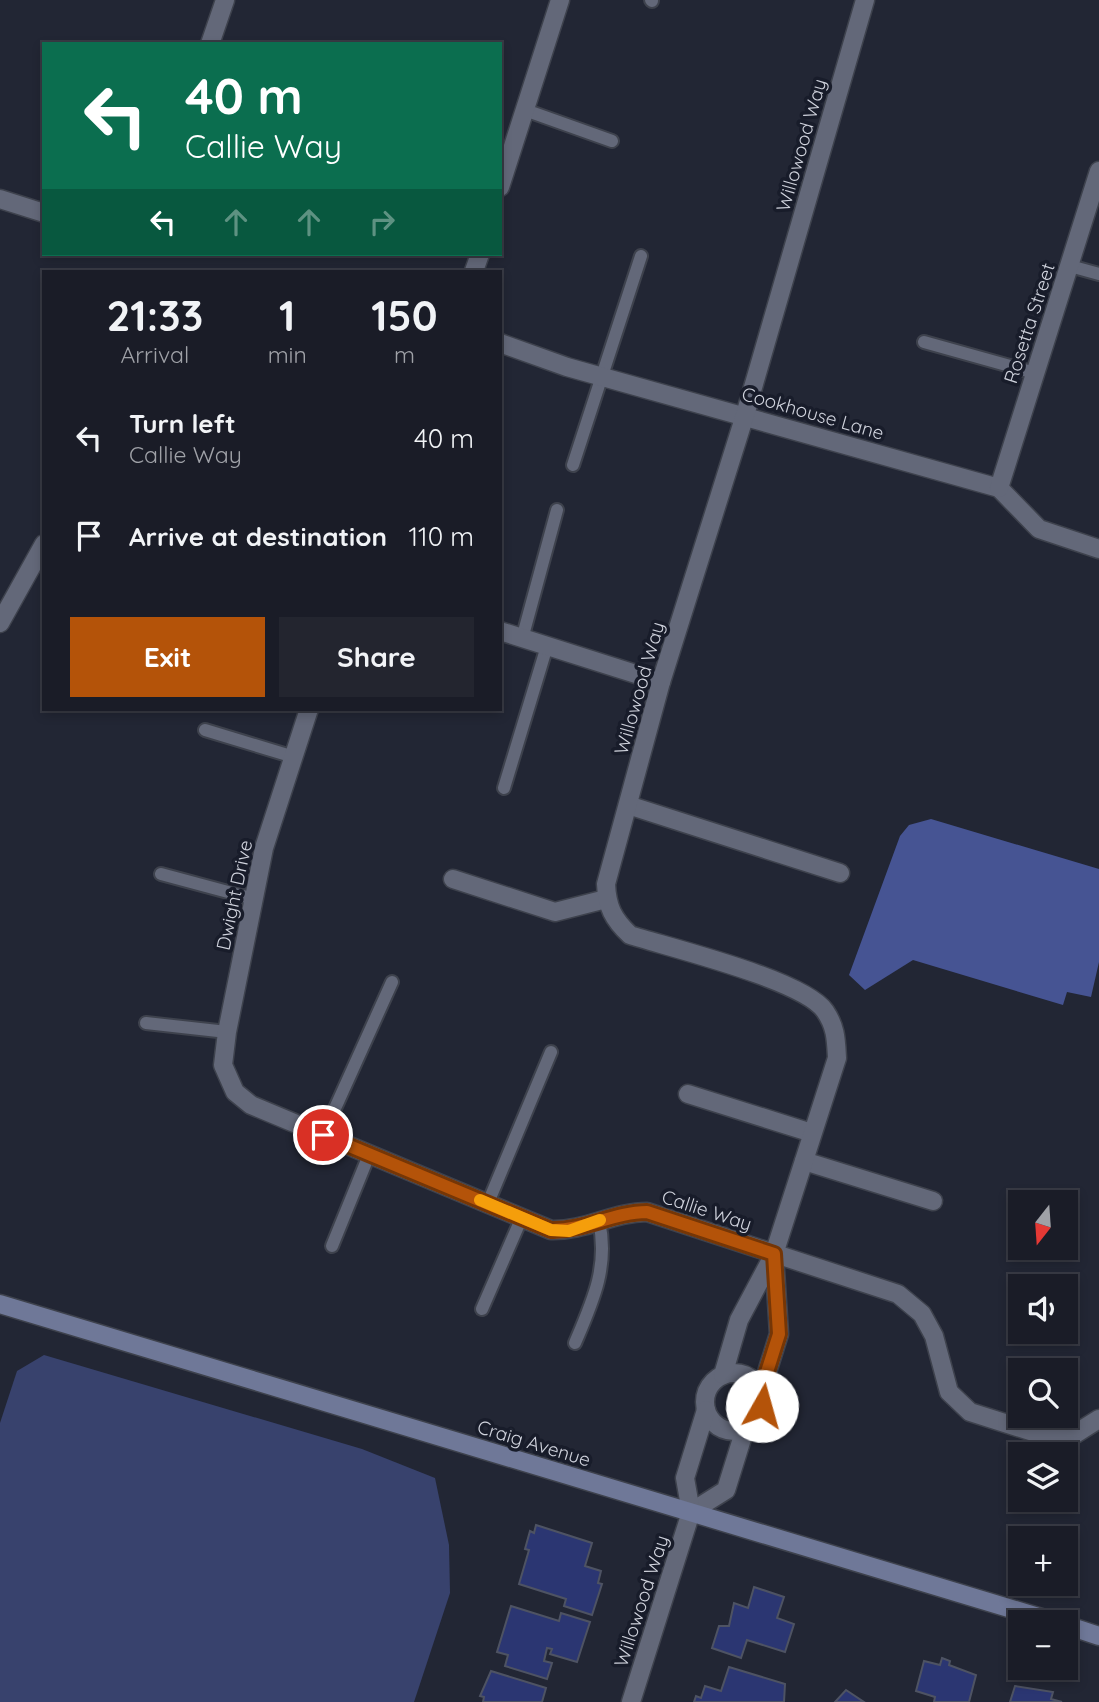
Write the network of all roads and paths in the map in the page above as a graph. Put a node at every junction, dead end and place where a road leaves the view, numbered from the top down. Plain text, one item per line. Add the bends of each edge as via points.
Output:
1 (225, 0) edge
2 (865, 0) edge
3 (556, 1) edge
4 (211, 42) edge
5 (525, 110) junction
6 (612, 141) dead end
7 (506, 152) edge
8 (1099, 171) edge
9 (502, 175) edge
10 (0, 200) edge
11 (42, 212) edge
12 (641, 256) dead end
13 (1070, 266) junction
14 (1099, 274) edge
15 (924, 342) dead end
16 (502, 344) edge
17 (1035, 373) junction
18 (601, 376) junction
19 (745, 415) junction
20 (573, 465) dead end
21 (999, 488) junction
22 (557, 510) dead end
23 (42, 548) edge
24 (1099, 549) edge
25 (0, 623) edge
26 (502, 633) edge
27 (522, 639) junction
28 (547, 646) junction
29 (661, 682) junction
30 (308, 711) edge
31 (205, 730) dead end
32 (293, 757) junction
33 (504, 788) dead end
34 (628, 805) junction
35 (839, 873) dead end
36 (161, 874) dead end
37 (453, 879) dead end
38 (254, 899) junction
39 (607, 900) junction
40 (392, 982) dead end
41 (146, 1023) dead end
42 (227, 1032) junction
43 (551, 1052) dead end
44 (235, 1092) joint
45 (688, 1094) dead end
46 (812, 1133) junction
47 (323, 1135) junction
48 (369, 1154) junction
49 (804, 1161) junction
50 (933, 1201) dead end
51 (488, 1203) junction
52 (522, 1217) junction
53 (599, 1221) junction
54 (332, 1246) dead end
55 (774, 1254) junction
56 (0, 1304) edge
57 (482, 1309) dead end
58 (576, 1343) dead end
59 (723, 1375) junction
60 (761, 1391) junction
61 (706, 1410) junction
62 (1099, 1419) edge
63 (744, 1429) junction
64 (691, 1512) junction
65 (1015, 1610) edge
66 (1078, 1629) edge
67 (1099, 1636) edge
68 (631, 1702) edge

1 - 4 street
2 - 19 street, Willowood Way
3 - 5 street
5 - 6 lane
5 - 7 street
7 - 9 street
8 - 13 street, Rosetta Street
10 - 11 street
12 - 18 lane
13 - 14 lane
13 - 17 street, Rosetta Street
15 - 17 lane
16 - 18 street, Cookhouse Lane
17 - 21 street, Rosetta Street
18 - 19 street, Cookhouse Lane
18 - 20 lane
19 - 21 street, Cookhouse Lane
19 - 29 street, Willowood Way
21 - 24 street, Cookhouse Lane via 1039,529
22 - 27 lane
23 - 25 street
26 - 27 street
27 - 28 street
28 - 29 street
28 - 33 lane
29 - 34 street, Willowood Way
30 - 32 street, Dwight Drive
31 - 32 lane
32 - 38 street, Dwight Drive via 264,848
34 - 35 street
34 - 39 street, Willowood Way via 606,884
36 - 38 lane
37 - 39 street via 555,912
38 - 42 street, Dwight Drive
39 - 46 street, Willowood Way via 613,919 630,935 789,986 824,1009 836,1030 836,1058
40 - 47 lane
41 - 42 lane
42 - 44 street, Dwight Drive via 223,1065
43 - 51 lane
44 - 47 street, Callie Way via 251,1105
45 - 46 street
46 - 49 street, Willowood Way
47 - 48 street, Callie Way
48 - 51 street, Callie Way
48 - 54 lane
49 - 50 street
49 - 55 street, Willowood Way
51 - 52 street, Callie Way
52 - 53 street, Callie Way via 551,1230 569,1231
52 - 57 lane
53 - 55 street, Callie Way via 647,1212
53 - 58 lane via 603,1268
55 - 59 street, Willowood Way via 739,1320
55 - 60 street, Willowood Way via 779,1334
55 - 62 street, Callie Way via 898,1294 922,1314 934,1336 949,1391 970,1412 1049,1437 1075,1434
56 - 64 street, Craig Avenue
59 - 60 street via 745,1376
59 - 61 street, Willowood Way via 710,1386
60 - 63 street, Willowood Way via 761,1414
61 - 63 street via 721,1428
61 - 64 street, Willowood Way via 685,1478
63 - 64 street, Willowood Way via 726,1490
64 - 65 street, Craig Avenue
64 - 68 street, Willowood Way
66 - 67 street

